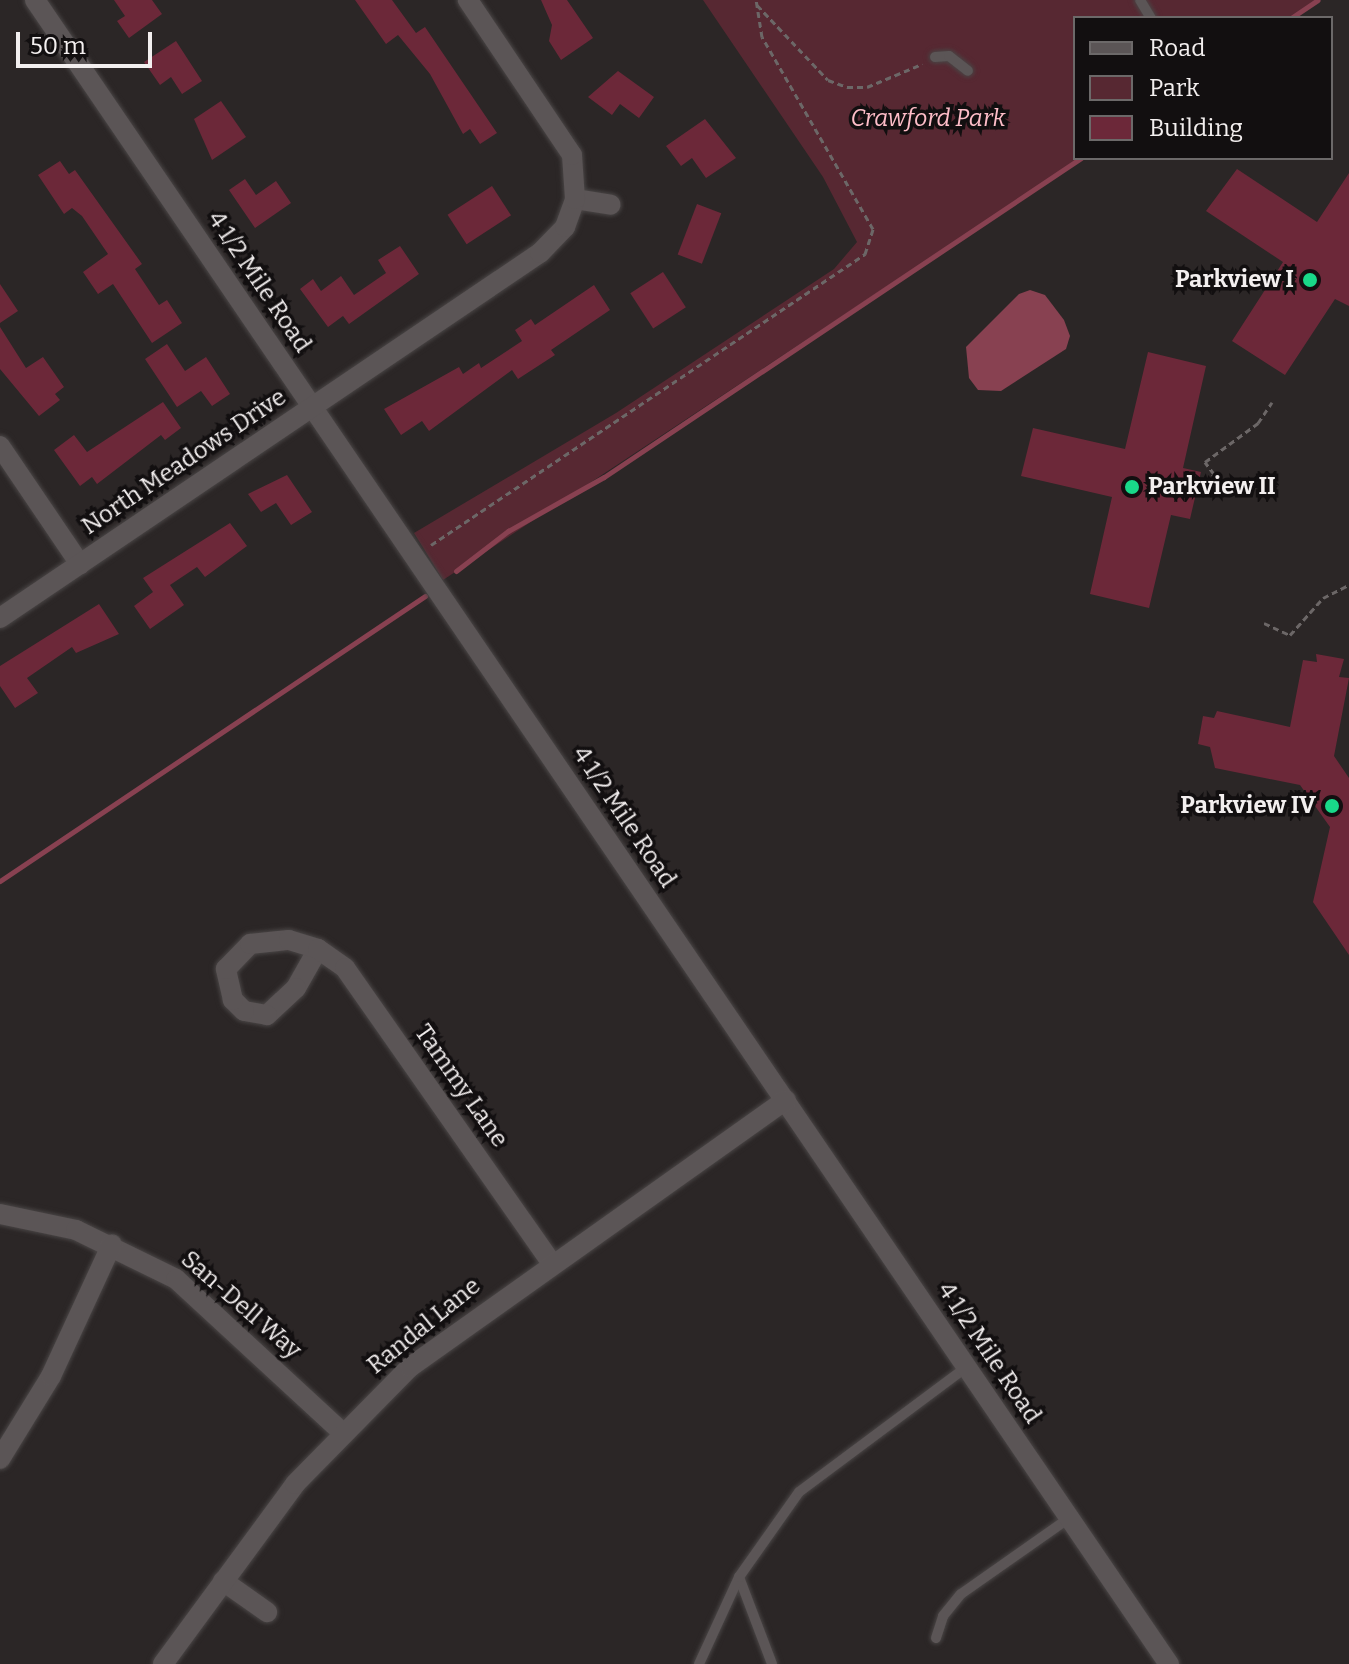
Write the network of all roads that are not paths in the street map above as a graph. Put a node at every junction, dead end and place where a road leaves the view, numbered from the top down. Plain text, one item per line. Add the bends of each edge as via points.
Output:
1 (35, 0) edge
2 (468, 0) edge
3 (935, 57) road end
4 (968, 71) dead end
5 (575, 199) junction
6 (611, 205) dead end
7 (313, 407) junction
8 (0, 446) edge
9 (80, 564) junction
10 (0, 618) edge
11 (318, 949) junction
12 (786, 1100) junction
13 (0, 1214) edge
14 (112, 1244) junction
15 (551, 1262) junction
16 (967, 1367) junction
17 (342, 1432) junction
18 (0, 1459) edge
19 (1069, 1518) junction
20 (739, 1577) junction
21 (223, 1581) junction
22 (267, 1612) dead end
23 (936, 1638) dead end
24 (163, 1664) edge
25 (699, 1664) edge
26 (772, 1664) edge
27 (1169, 1664) edge

1 - 7 street, 4 1/2 Mile Road
2 - 5 street via 562,138 576,177
3 - 4 lane via 949,56
5 - 6 street
5 - 7 street, North Meadows Drive via 565,227 540,253
7 - 9 street, North Meadows Drive
7 - 12 street, 4 1/2 Mile Road
8 - 9 street
9 - 10 street, North Meadows Drive
11 - 11 street via 289,940 250,944 226,969 233,1000 244,1011 267,1015 296,988
11 - 15 street, Tammy Lane via 364,991
12 - 15 street, Randal Lane
12 - 16 street, 4 1/2 Mile Road
13 - 14 street, San-Dell Way
14 - 17 street, San-Dell Way via 204,1301
14 - 18 street via 51,1376
15 - 17 street, Randal Lane via 410,1367
16 - 19 street, 4 1/2 Mile Road
16 - 20 lane via 799,1492
17 - 21 street, Randal Lane
19 - 23 lane via 961,1594 943,1616
19 - 27 street, 4 1/2 Mile Road
20 - 25 lane
20 - 26 lane
21 - 22 street
21 - 24 street, Randal Lane

